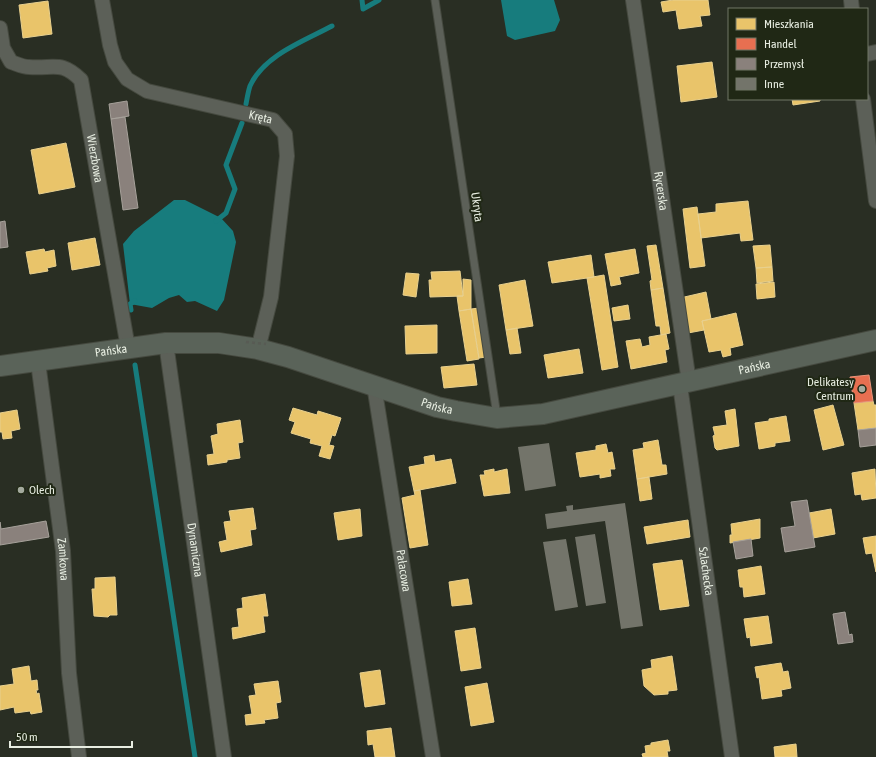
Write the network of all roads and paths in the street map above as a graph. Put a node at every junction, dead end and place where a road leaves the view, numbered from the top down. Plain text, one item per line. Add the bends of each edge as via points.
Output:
1 (102, 0) edge
2 (435, 0) edge
3 (633, 0) edge
4 (0, 28) edge
5 (863, 100) edge
6 (876, 201) edge
7 (876, 340) edge
8 (166, 343) junction
9 (257, 345) junction
10 (128, 348) junction
11 (38, 362) junction
12 (0, 366) edge
13 (685, 383) junction
14 (374, 385) junction
15 (497, 418) junction
16 (79, 757) edge
17 (224, 757) edge
18 (433, 757) edge
19 (732, 757) edge

1 - 9 street, Kręta via 115,62 127,79 147,91 273,120 284,134 287,156 271,297
2 - 15 lane, Ukryta
3 - 13 street, Rycerska
4 - 10 street, Wierzbowa via 3,48 11,62 28,68 55,66 71,70 81,80
5 - 6 street
7 - 13 street, Pańska
8 - 9 street, Pańska
8 - 10 street, Pańska
8 - 17 street, Dynamiczna
9 - 14 street, Pańska
10 - 11 street, Pańska
11 - 12 street, Pańska
11 - 16 street, Zamkowa via 63,550 69,673
13 - 15 street, Pańska via 543,414
13 - 19 street, Szlachecka
14 - 15 street, Pańska via 437,407
14 - 18 street, Pałacowa

